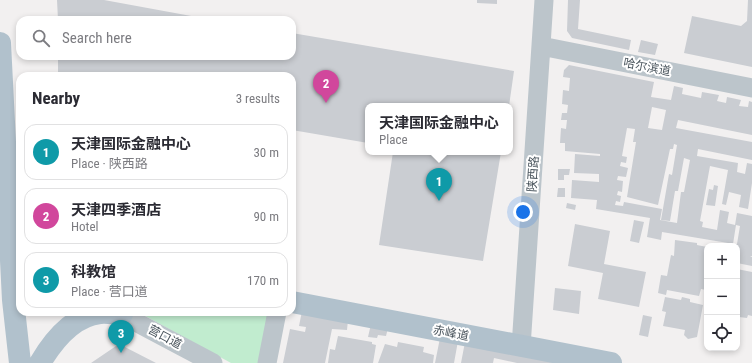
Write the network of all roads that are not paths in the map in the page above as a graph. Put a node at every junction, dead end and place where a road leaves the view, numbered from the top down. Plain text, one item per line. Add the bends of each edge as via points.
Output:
1 (544, 0) edge
2 (0, 43) edge
3 (541, 46) junction
4 (752, 88) edge
5 (9, 250) edge
6 (296, 303) edge
7 (87, 316) edge
8 (125, 316) edge
9 (276, 316) edge
10 (521, 347) junction
11 (20, 363) edge
12 (40, 363) edge
13 (213, 363) edge
14 (267, 363) edge
15 (611, 363) edge

1 - 3 street, 陕西路
2 - 5 main road
3 - 4 street, 哈尔滨道
3 - 10 street, 陕西路
5 - 11 main road
6 - 10 main road, 赤峰道
7 - 12 main road via 58,337
8 - 13 street, 营口道
9 - 14 street
10 - 15 main road, 赤峰道

